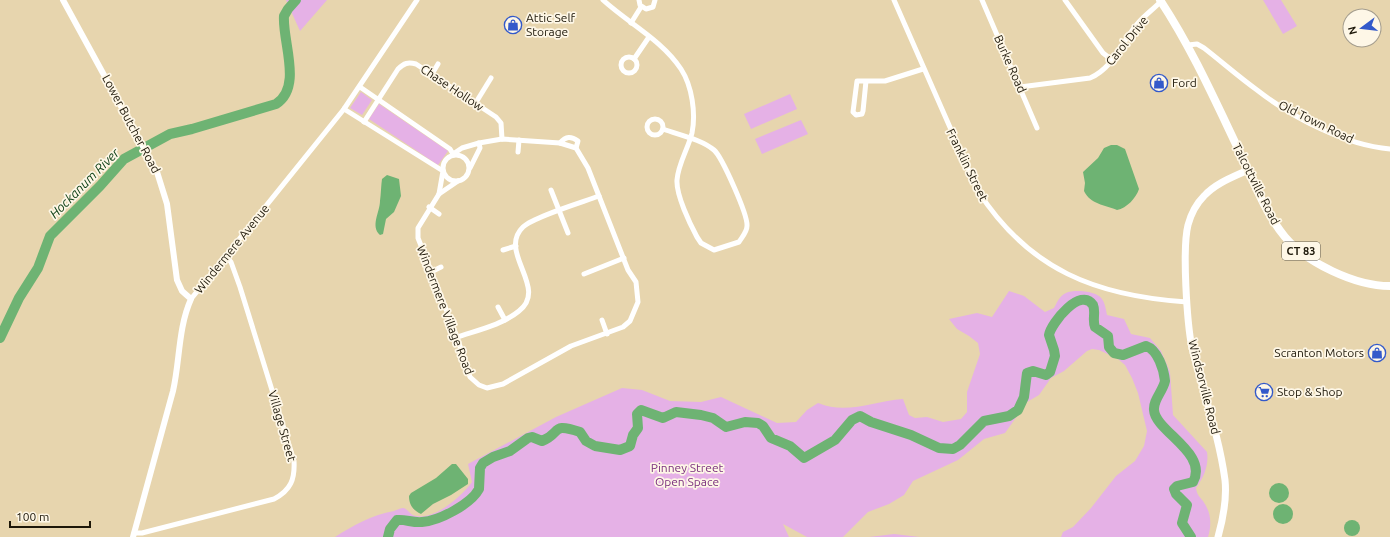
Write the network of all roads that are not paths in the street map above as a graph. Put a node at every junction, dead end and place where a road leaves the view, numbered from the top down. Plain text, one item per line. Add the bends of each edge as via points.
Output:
1 (63, 0) edge
2 (417, 0) edge
3 (603, 0) edge
4 (639, 0) edge
5 (655, 0) edge
6 (894, 0) edge
7 (982, 0) edge
8 (1065, 0) edge
9 (1161, 0) edge
10 (641, 7) junction
11 (631, 23) junction
12 (649, 37) junction
13 (1188, 45) junction
14 (634, 58) dead end
15 (1112, 60) junction
16 (438, 64) dead end
17 (923, 69) junction
18 (432, 74) junction
19 (491, 78) dead end
20 (866, 81) junction
21 (360, 87) junction
22 (1020, 87) junction
23 (377, 99) junction
24 (475, 104) junction
25 (344, 109) junction
26 (364, 122) junction
27 (1038, 128) dead end
28 (663, 129) dead end
29 (690, 138) junction
30 (502, 139) junction
31 (518, 140) junction
32 (479, 142) junction
33 (560, 143) junction
34 (576, 148) junction
35 (1390, 149) edge
36 (518, 152) dead end
37 (453, 154) junction
38 (469, 169) junction
39 (1248, 170) junction
40 (443, 171) junction
41 (459, 180) junction
42 (551, 190) dead end
43 (438, 194) junction
44 (599, 196) junction
45 (429, 207) junction
46 (559, 211) junction
47 (439, 214) dead end
48 (568, 233) dead end
49 (516, 246) junction
50 (504, 250) dead end
51 (226, 257) junction
52 (624, 258) junction
53 (441, 268) dead end
54 (431, 272) junction
55 (584, 274) dead end
56 (1390, 286) edge
57 (191, 299) junction
58 (1188, 302) junction
59 (498, 307) dead end
60 (504, 320) junction
61 (602, 320) dead end
62 (606, 334) junction
63 (458, 337) junction
64 (134, 535) edge
65 (1218, 537) edge

1 - 57 street, Lower Butcher Road via 148,153 163,188 177,280 182,291
2 - 21 street, Windermere Avenue
3 - 11 street
4 - 10 street
5 - 10 street via 651,8
6 - 17 street, Franklin Street
7 - 22 street, Burke Road
8 - 15 street via 1103,53
9 - 13 main road, Talcottville Road
9 - 15 street, Carol Drive via 1139,22
10 - 11 street
11 - 12 street
12 - 14 street
12 - 29 street via 673,58 688,85 693,117
13 - 35 street, Old Town Road via 1197,44 1204,48 1288,111 1354,142
13 - 39 main road, Talcottville Road / CT 83
15 - 22 street, Carol Drive via 1103,70 1090,78
16 - 18 street
17 - 20 street via 885,81
17 - 58 street, Franklin Street via 978,191 992,213 1022,244 1044,262 1093,286
18 - 23 street, Chase Hollow via 416,64 403,64
18 - 24 street, Chase Hollow
19 - 24 street
20 - 20 street via 856,81 853,112 856,115 862,114 863,111
21 - 23 street
21 - 25 street, Windermere Avenue
22 - 27 street, Burke Road
23 - 26 street, Chase Hollow
23 - 37 street via 450,148
24 - 30 street, Chase Hollow via 501,123
25 - 26 street
25 - 51 street, Windermere Avenue
26 - 40 street
28 - 29 street
29 - 29 street via 703,143 719,155 745,214 747,226 739,242 714,250 702,244 692,227 679,194 677,180
30 - 31 street, Windermere Village Road
30 - 32 street, Windermere Village Road
31 - 33 street, Windermere Village Road
31 - 36 street
32 - 37 street, Windermere Village Road
32 - 38 street, Windermere Village Road via 480,148
33 - 34 street, Windermere Village Road
33 - 34 street, Windermere Village Road via 567,137 572,137 578,141
34 - 44 street, Windermere Village Road via 588,168
37 - 38 street via 465,158
37 - 40 street, Windermere Village Road via 446,159
38 - 41 street, Windermere Village Road via 466,176
39 - 56 main road, Talcottville Road / CT 83 via 1278,226 1294,246 1334,272
39 - 58 main road, Windsorville Road via 1211,190 1191,215 1186,236
40 - 41 street via 451,180
40 - 43 street, Windermere Village Road
41 - 43 street, Windermere Village Road
42 - 46 street
43 - 45 street, Windermere Village Road
44 - 46 street
44 - 52 street, Windermere Village Road
45 - 47 street
45 - 54 street, Windermere Village Road via 418,228 418,238
46 - 48 street
46 - 49 street via 522,228
49 - 50 street
49 - 60 street via 528,285 529,298 520,311
51 - 57 street, Windermere Avenue
51 - 64 street, Village Street via 231,262 242,294 294,461 291,485 274,499
52 - 55 street
52 - 62 street, Windermere Village Road via 636,282 638,302 630,321
53 - 54 street
54 - 63 street, Windermere Village Road
57 - 64 street, Windermere Avenue via 184,315 173,391
58 - 65 main road, Windsorville Road via 1192,347 1213,423 1225,480 1225,506
59 - 60 street
60 - 63 street
61 - 62 street
62 - 63 street, Windermere Village Road via 584,340 503,384 487,388 470,377

